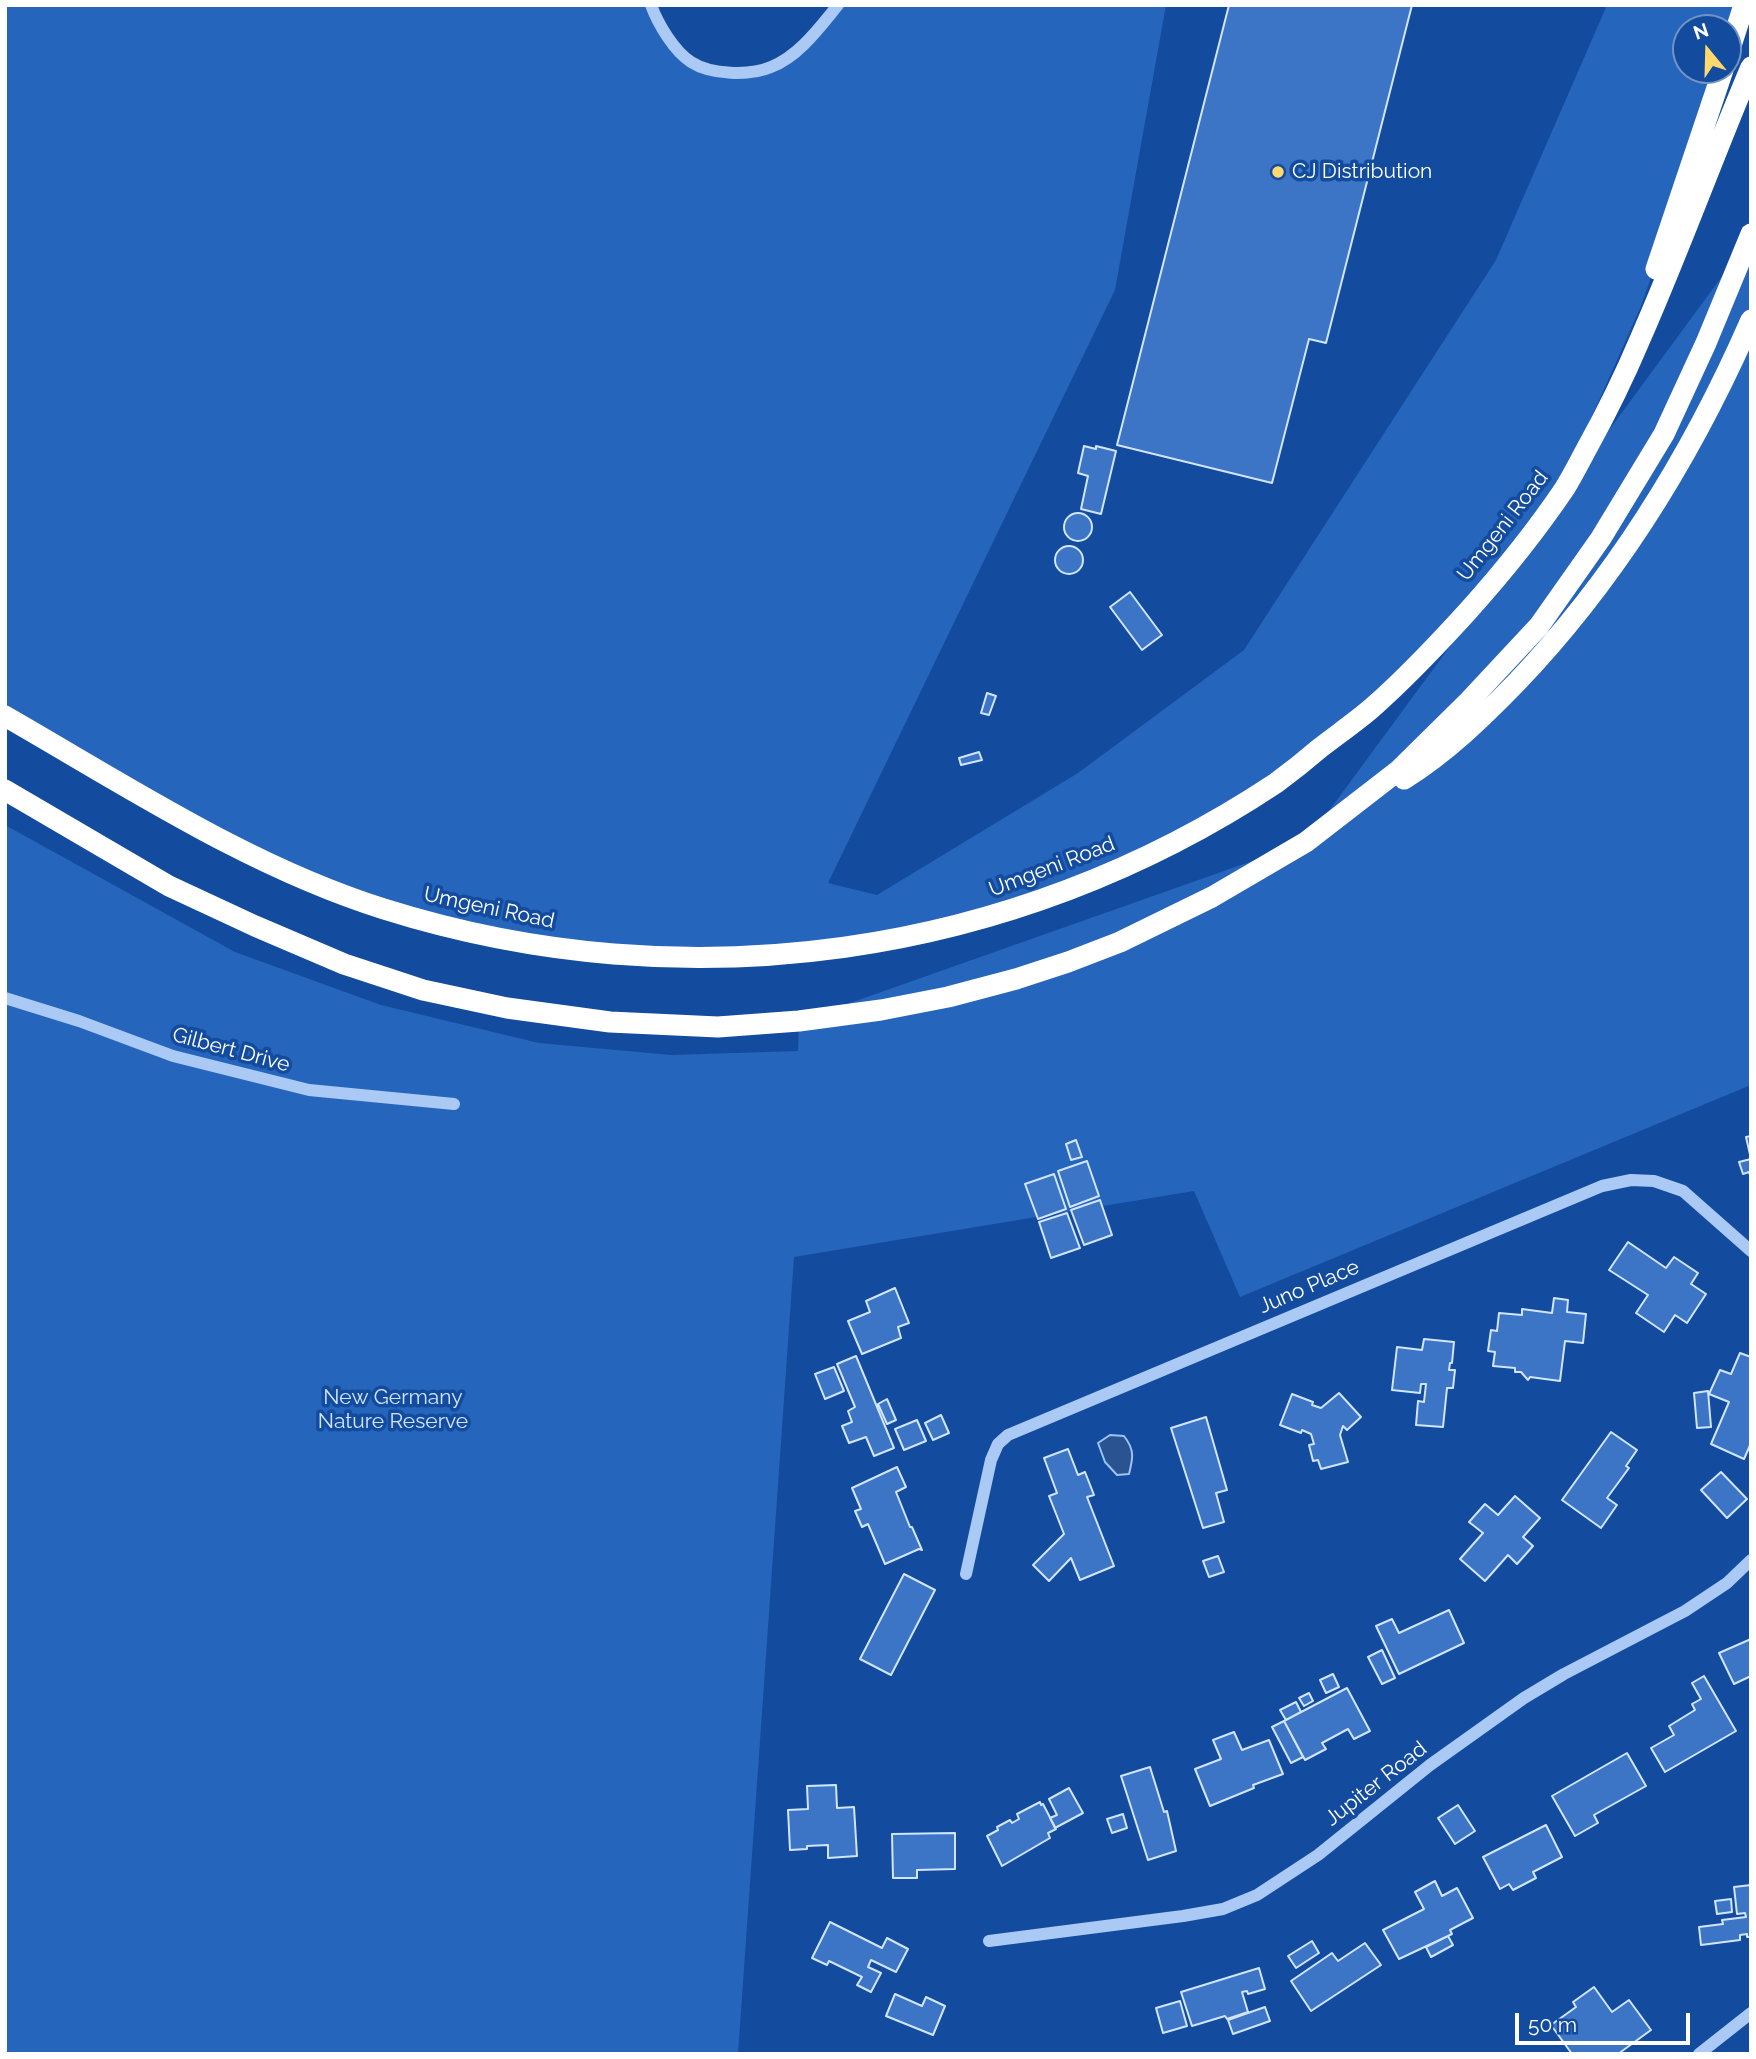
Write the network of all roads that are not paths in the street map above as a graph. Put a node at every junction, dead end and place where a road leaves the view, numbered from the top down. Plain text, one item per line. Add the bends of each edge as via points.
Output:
1 (650, 5) edge
2 (838, 5) edge
3 (1751, 67) edge
4 (1718, 84) edge
5 (1751, 234) edge
6 (1751, 320) edge
7 (1567, 485) junction
8 (5, 716) edge
9 (5, 790) edge
10 (1306, 842) junction
11 (5, 998) edge
12 (454, 1104) dead end
13 (1751, 1251) edge
14 (1751, 1559) edge
15 (966, 1574) dead end
16 (989, 1941) dead end
17 (1751, 2013) edge
18 (1699, 2054) edge

1 - 2 street via 669,39 692,62 732,74 771,67 801,48
3 - 7 highway, Umgeni Road via 1619,389
4 - 7 highway via 1643,305
5 - 10 highway via 1664,434 1601,538 1539,626 1399,770
6 - 10 highway via 1657,502 1543,654 1485,715 1419,769
7 - 8 highway, Umgeni Road via 1506,568 1443,639 1373,707 1279,781 1186,837 1096,880 1022,908 843,949 763,957 599,954 477,934 384,909 303,879 217,838
9 - 10 highway via 169,886 254,926 423,990 507,1008 610,1022 718,1027 881,1010 1016,979 1120,942 1212,897
11 - 12 street, Gilbert Drive via 173,1056 309,1090
13 - 15 street, Juno Place via 1683,1191 1654,1181 1631,1180 1589,1191 1008,1435 998,1444 992,1460
14 - 16 street, Jupiter Road via 1727,1583 1685,1611 1524,1698 1257,1895 1223,1909 1183,1916
17 - 18 street

